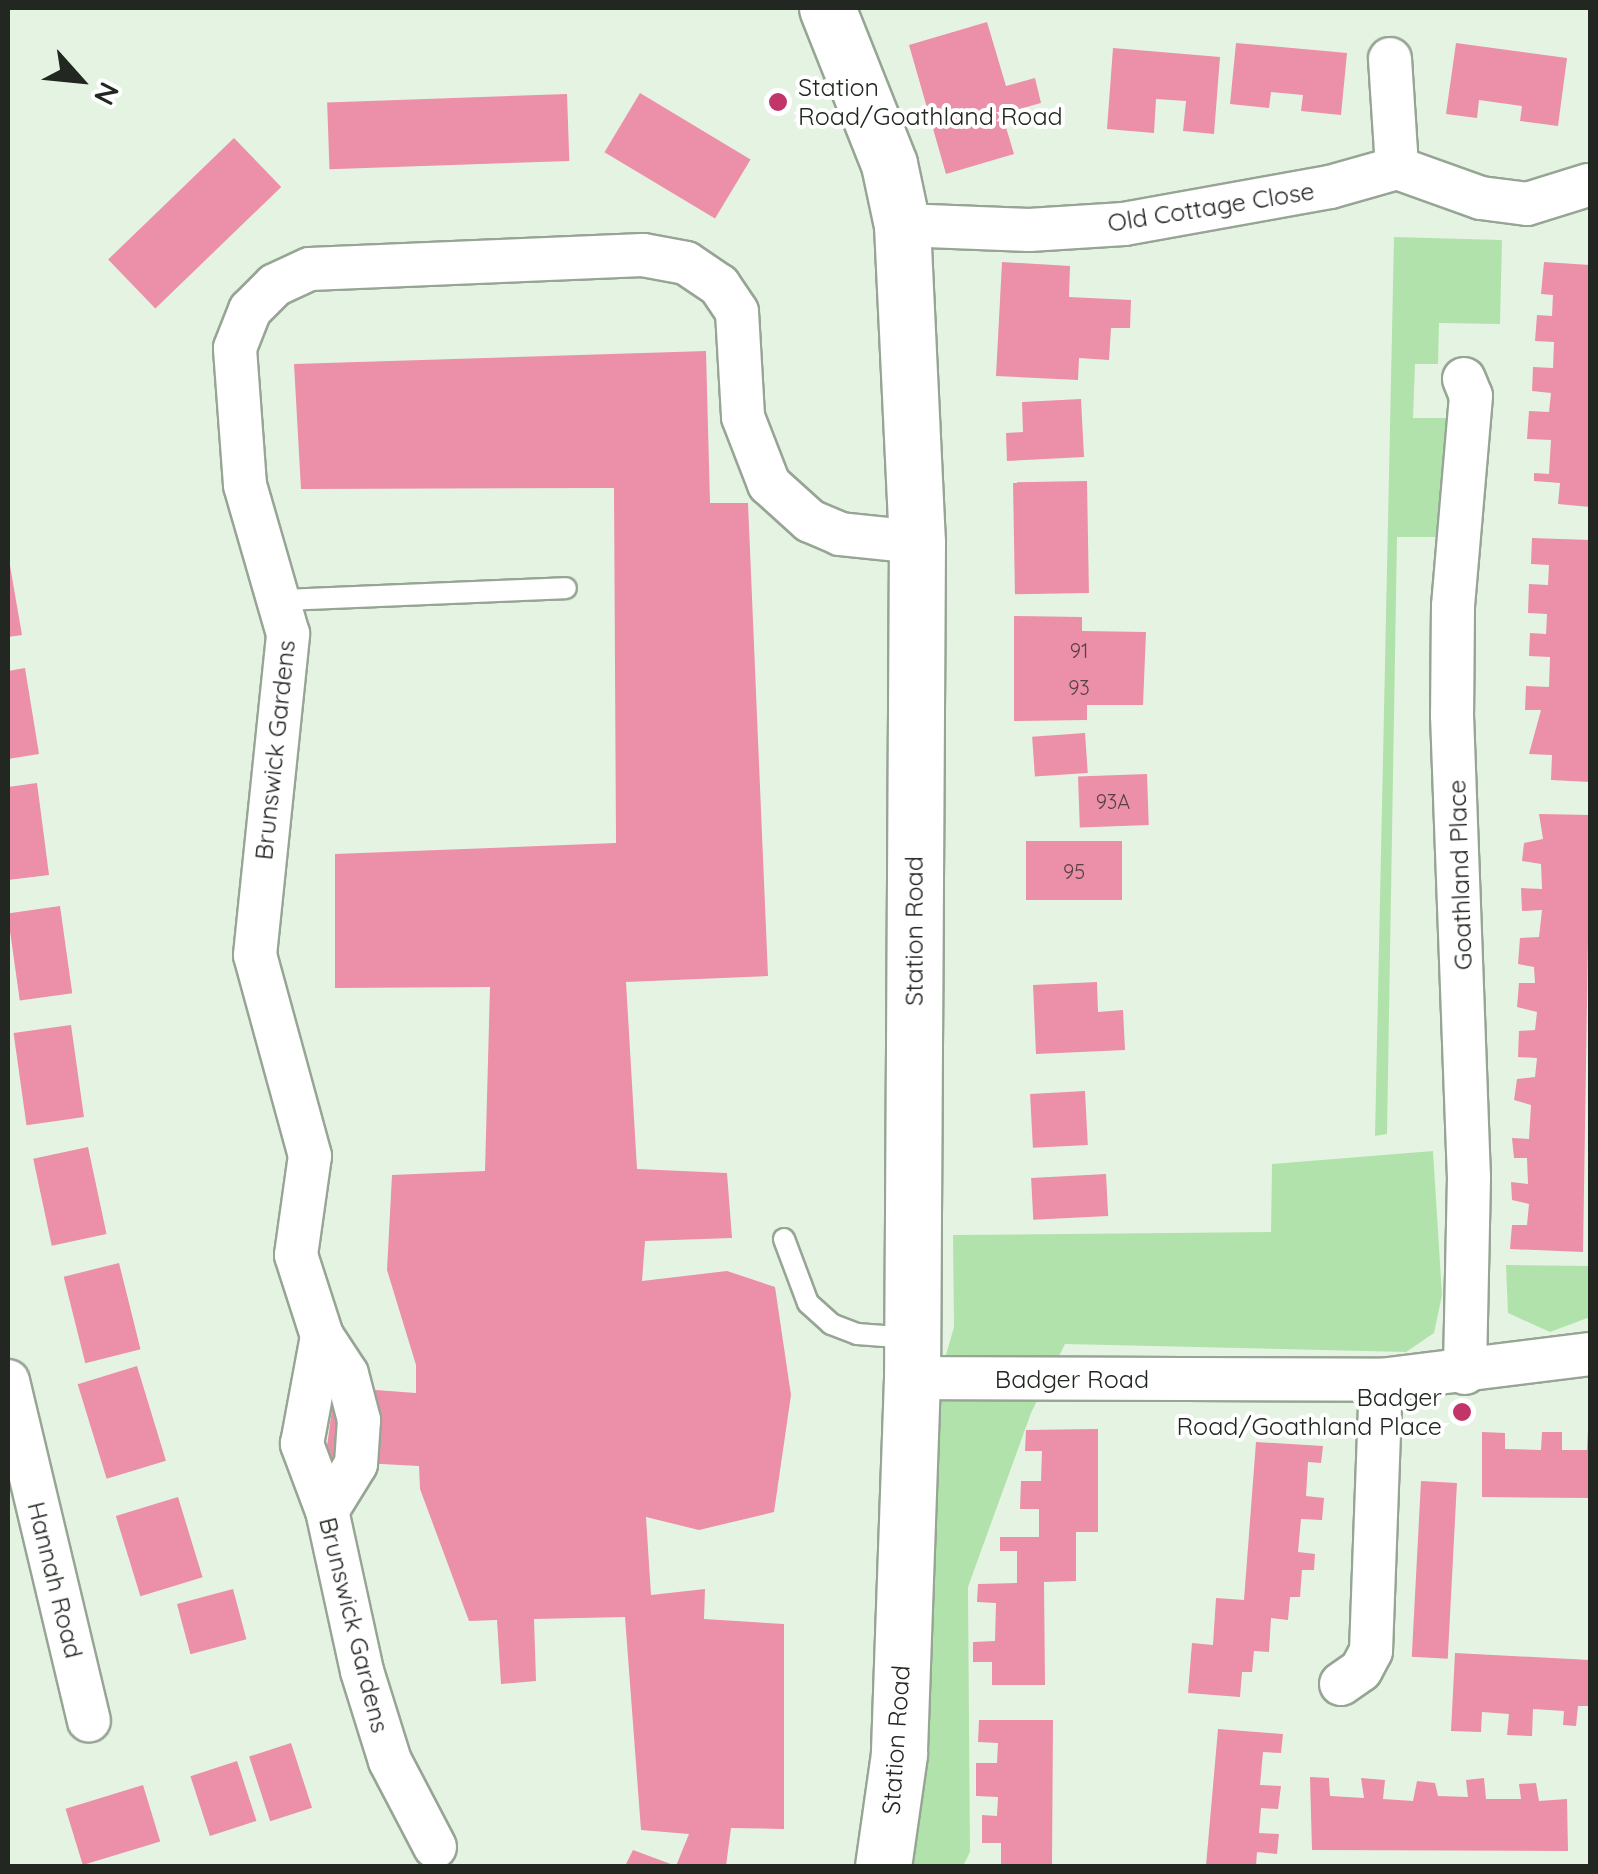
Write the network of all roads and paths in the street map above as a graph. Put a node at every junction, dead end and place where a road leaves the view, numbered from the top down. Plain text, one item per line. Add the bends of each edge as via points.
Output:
1 (827, 8) edge
2 (1390, 58) dead end
3 (1397, 168) junction
4 (1588, 185) dead end
5 (902, 226) junction
6 (1464, 379) dead end
7 (917, 542) junction
8 (566, 588) dead end
9 (282, 600) junction
10 (784, 1239) dead end
11 (1590, 1354) edge
12 (912, 1358) junction
13 (1465, 1372) junction
14 (1382, 1380) junction
15 (8, 1381) edge
16 (1341, 1684) dead end
17 (90, 1720) dead end
18 (435, 1847) dead end
19 (883, 1866) edge

1 - 5 main road, Station Road via 889,164
2 - 3 street
3 - 4 street via 1480,198 1527,204
3 - 5 street, Old Cottage Close via 1330,187 1124,224 1028,230
5 - 7 main road, Station Road
6 - 13 street, Goathland Place via 1471,396 1452,715 1469,1178
7 - 9 street, Brunswick Gardens via 840,534 810,521 768,484 744,417 738,312 719,284 686,264 608,256 310,269 275,286 250,310 235,348 245,485
7 - 12 main road, Station Road
8 - 9 lane
9 - 18 street, Brunswick Gardens via 288,634 284,697 255,956 310,1156 296,1256 322,1336 302,1444 326,1511 390,1762
10 - 12 lane via 808,1304 830,1324
11 - 13 street, Badger Road
12 - 14 street, Badger Road
12 - 19 main road, Station Road via 899,1754
13 - 14 street, Badger Road
14 - 16 street via 1371,1652 1361,1670
15 - 17 street, Hannah Road

